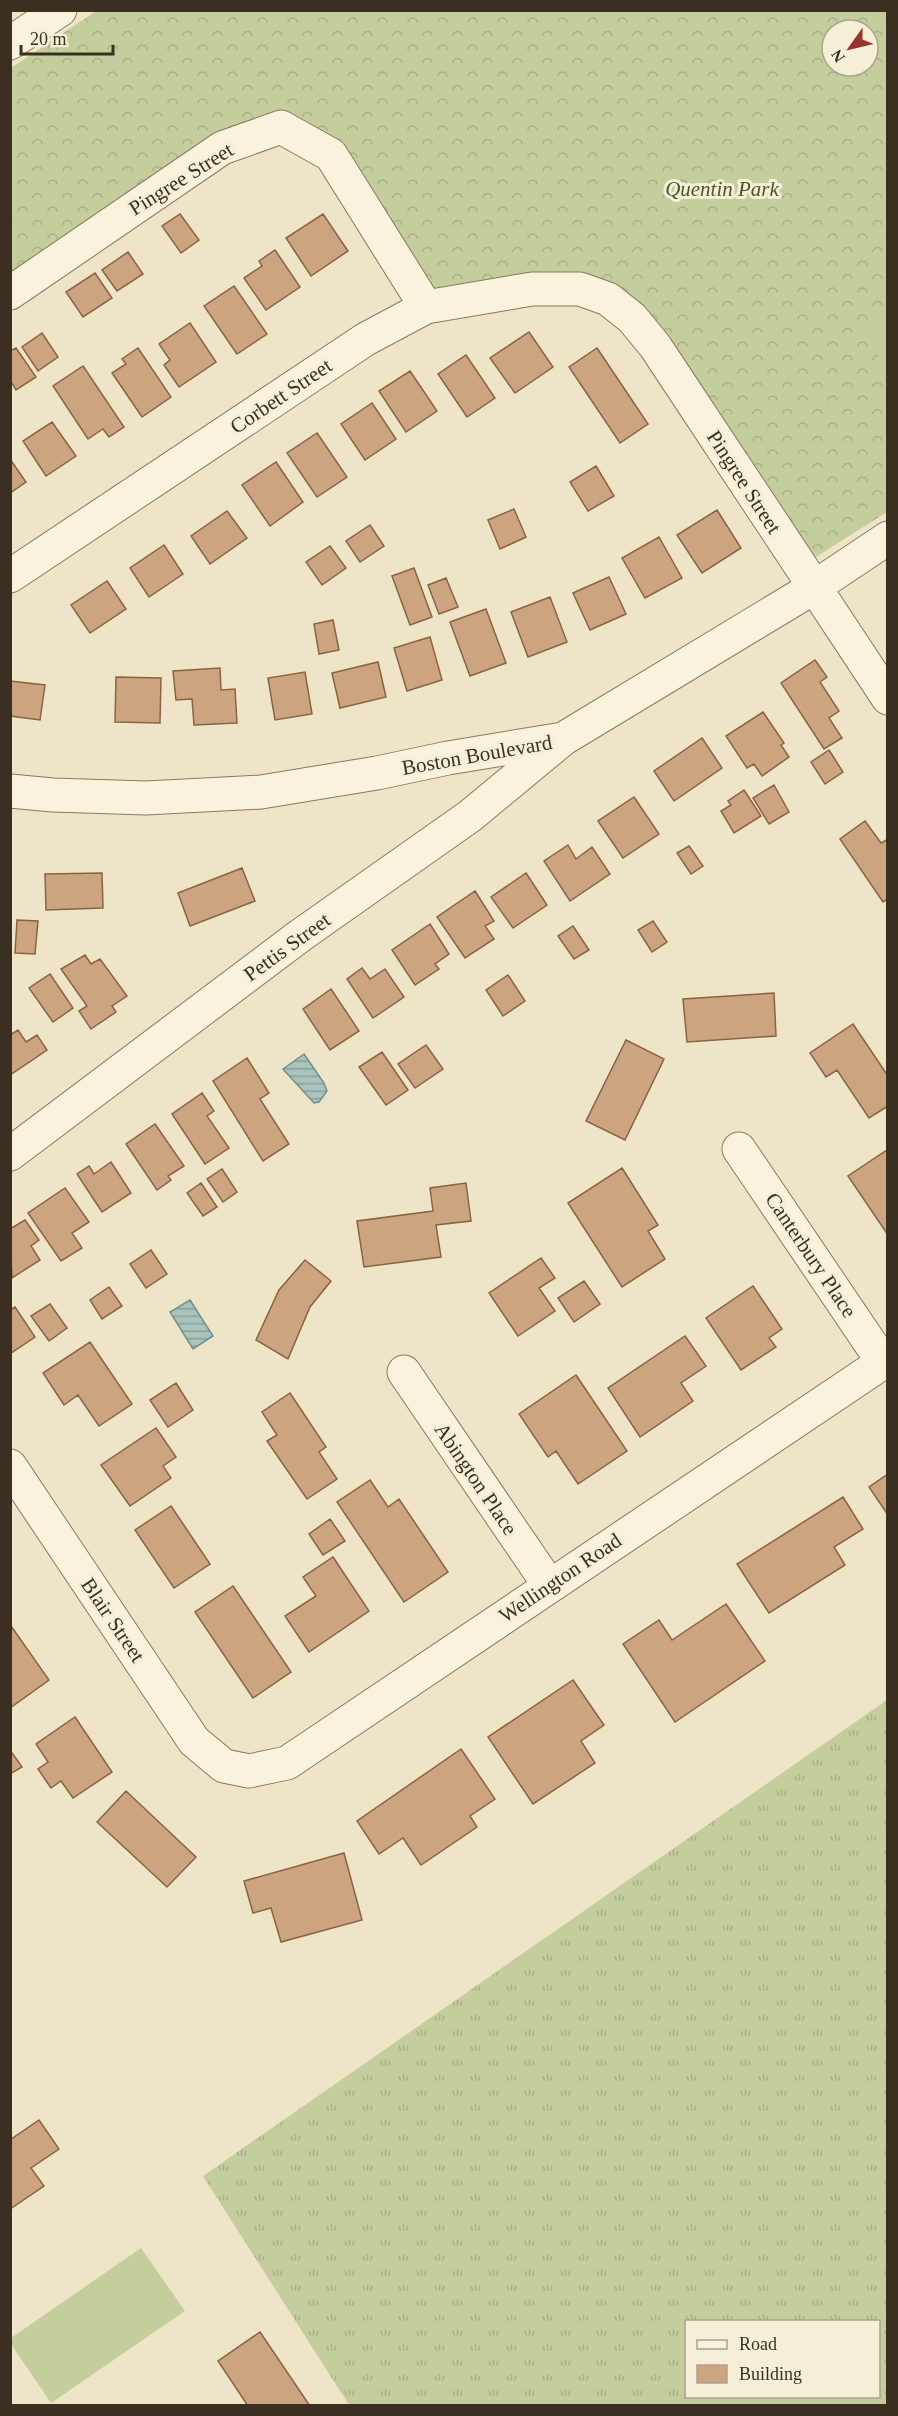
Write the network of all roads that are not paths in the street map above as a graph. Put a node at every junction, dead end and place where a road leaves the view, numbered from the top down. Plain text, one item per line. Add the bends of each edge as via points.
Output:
1 (60, 10) edge
2 (10, 44) edge
3 (580, 289) joint
4 (10, 293) edge
5 (426, 307) junction
6 (888, 538) edge
7 (10, 576) edge
8 (813, 588) junction
9 (888, 698) edge
10 (563, 740) junction
11 (10, 791) edge
12 (740, 1149) dead end
13 (10, 1154) edge
14 (885, 1360) edge
15 (404, 1372) dead end
16 (10, 1466) edge
17 (549, 1585) junction
18 (224, 1766) joint

1 - 2 street
3 - 5 street, Corbett Street via 532,289
3 - 8 street, Pingree Street via 608,298 656,346
4 - 5 street, Pingree Street via 222,148 282,127 331,155
5 - 7 street, Corbett Street via 366,339
6 - 8 street, Boston Boulevard
8 - 9 street, Pingree Street
8 - 10 street, Boston Boulevard
10 - 11 street, Boston Boulevard via 261,792 146,798
10 - 13 street, Pettis Street via 470,816 302,935
12 - 14 street, Canterbury Place
14 - 17 street, Wellington Road
15 - 17 street, Abington Place
16 - 18 street, Blair Street via 194,1741
17 - 18 street, Wellington Road via 287,1763 249,1771

